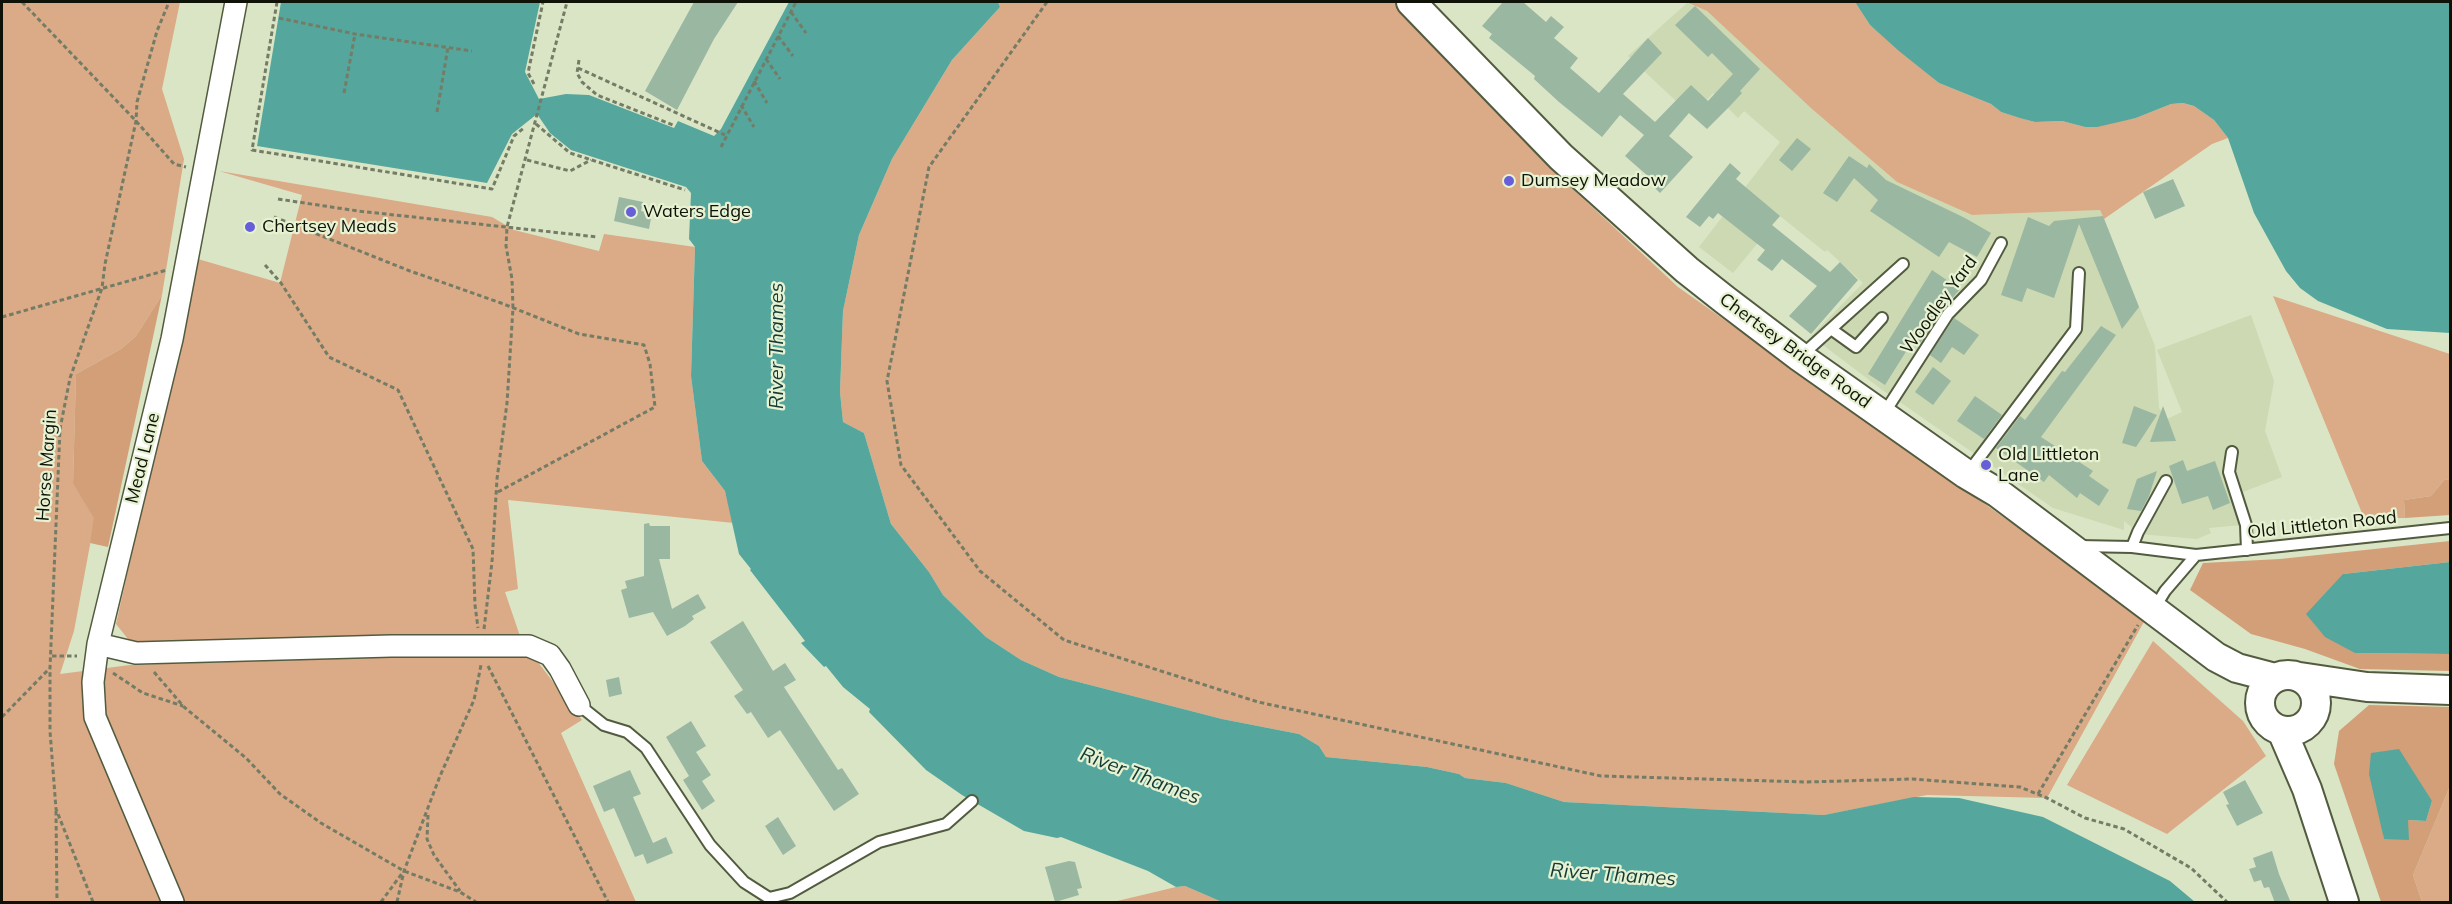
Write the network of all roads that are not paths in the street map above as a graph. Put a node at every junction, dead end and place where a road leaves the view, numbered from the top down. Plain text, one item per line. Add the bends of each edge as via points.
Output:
1 (236, 2) edge
2 (1411, 2) edge
3 (2001, 243) dead end
4 (1903, 264) dead end
5 (2079, 273) dead end
6 (1882, 318) dead end
7 (1831, 329) junction
8 (1800, 357) junction
9 (1883, 416) junction
10 (2232, 452) dead end
11 (1966, 474) junction
12 (2166, 481) dead end
13 (2451, 528) edge
14 (2069, 547) junction
15 (2132, 548) junction
16 (2247, 550) junction
17 (2196, 555) junction
18 (2154, 609) junction
19 (96, 655) junction
20 (2216, 657) junction
21 (2288, 677) junction
22 (2367, 687) junction
23 (2451, 690) edge
24 (579, 705) joint
25 (2261, 711) junction
26 (2301, 722) junction
27 (972, 801) dead end
28 (173, 903) edge
29 (2344, 903) edge

1 - 19 street, Mead Lane via 172,339
2 - 8 main road, Chertsey Bridge Road via 1561,157 1687,270
3 - 9 lane, Woodley Yard via 1981,280 1948,314
4 - 7 lane
5 - 11 lane via 2076,329
6 - 7 lane via 1856,347
7 - 8 lane
8 - 9 main road, Chertsey Bridge Road
9 - 11 main road, Chertsey Bridge Road
10 - 16 lane via 2229,472 2246,525
11 - 14 main road, Chertsey Bridge Road via 1998,493
12 - 15 lane
13 - 16 lane, Old Littleton Road
14 - 15 lane, Old Littleton Road
14 - 18 main road, Chertsey Bridge Road
15 - 17 lane, Old Littleton Road
16 - 17 lane, Old Littleton Road
17 - 18 lane
18 - 20 main road, Chertsey Bridge Road
19 - 24 street via 391,646 482,650 529,646 550,655
19 - 28 street, Mead Lane via 95,717
20 - 21 main road, Chertsey Bridge Road via 2237,668
20 - 25 main road, Chertsey Bridge Road
21 - 22 main road, Chertsey Bridge Road
21 - 25 main road via 2264,688
21 - 26 main road via 2308,682 2317,700
22 - 23 main road
22 - 26 main road via 2334,696
24 - 27 lane via 604,725 627,732 646,748 710,845 744,882 769,898 790,893 879,842 946,824
25 - 26 main road via 2272,727
26 - 29 main road via 2307,789

